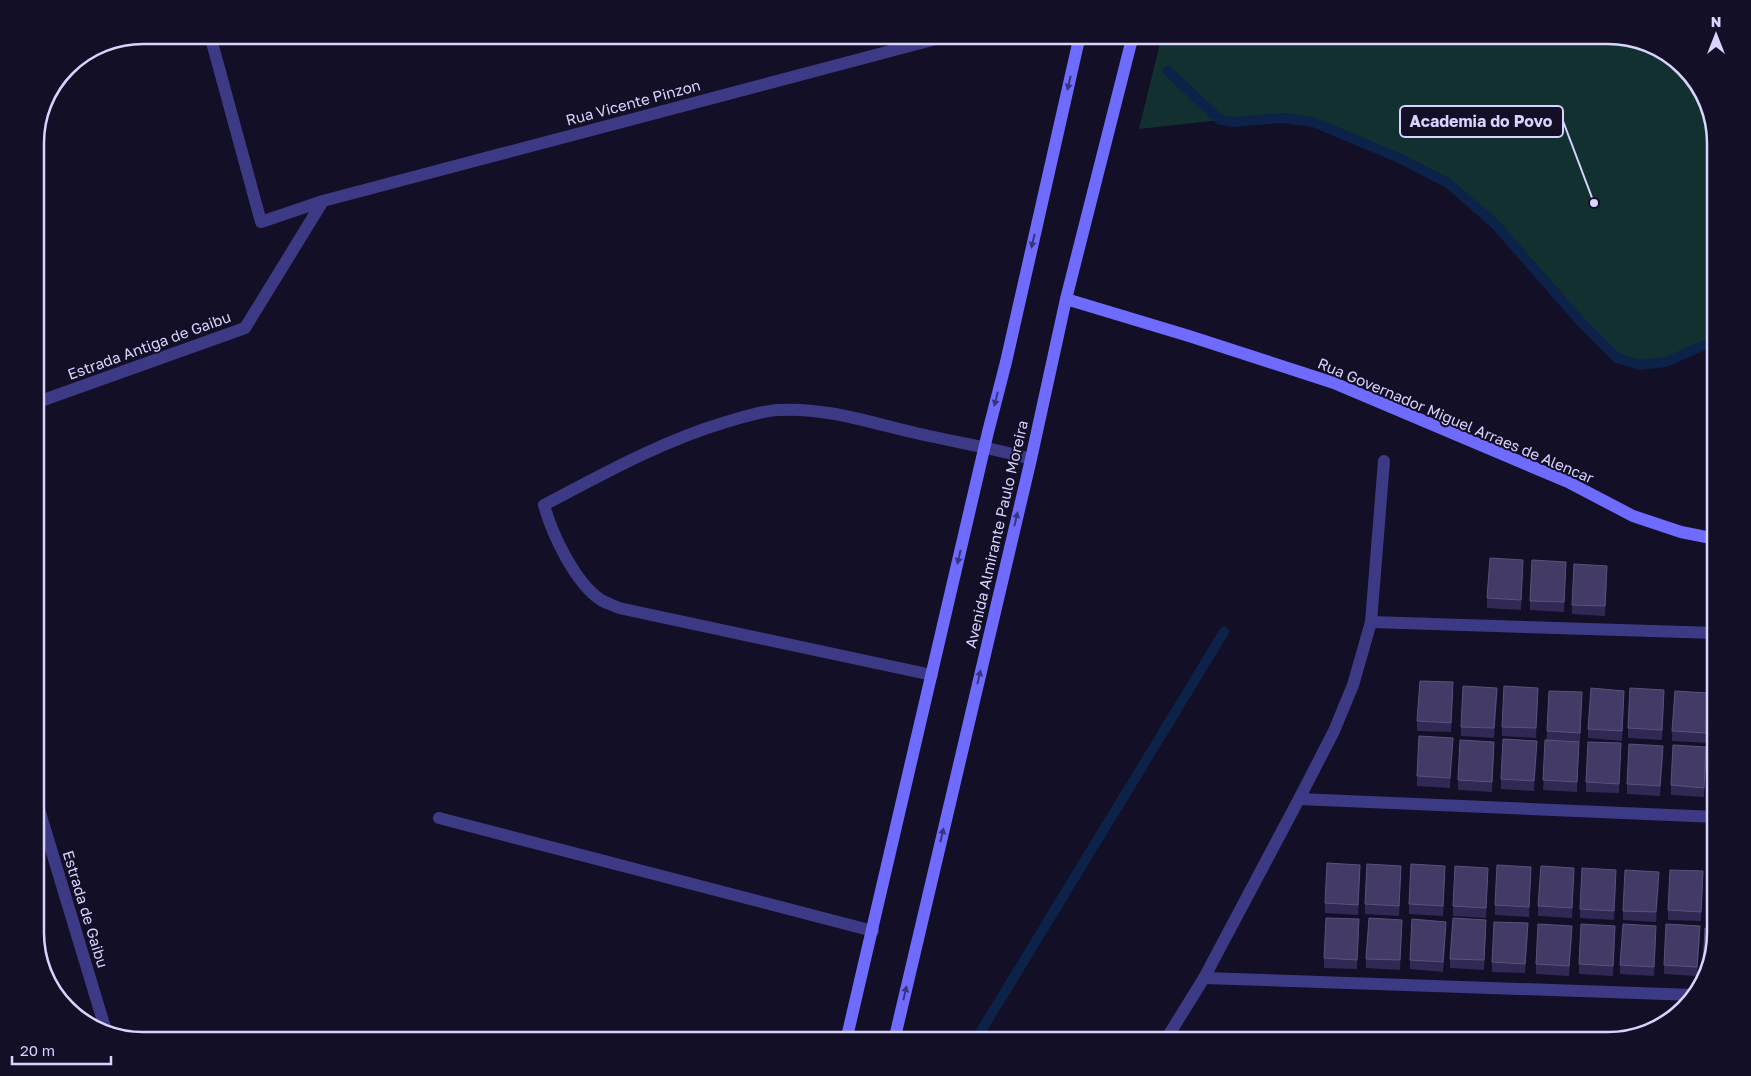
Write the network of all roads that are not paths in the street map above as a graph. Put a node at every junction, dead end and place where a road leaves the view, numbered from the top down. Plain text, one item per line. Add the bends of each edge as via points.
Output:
1 (212, 44) edge
2 (918, 44) edge
3 (1078, 44) edge
4 (1131, 44) edge
5 (324, 201) junction
6 (1066, 299) junction
7 (44, 401) edge
8 (984, 446) junction
9 (1030, 459) junction
10 (1384, 460) dead end
11 (1707, 537) edge
12 (1371, 622) junction
13 (1707, 633) edge
14 (932, 675) junction
15 (1299, 799) junction
16 (1707, 817) edge
17 (439, 818) dead end
18 (44, 826) edge
19 (873, 931) junction
20 (1204, 978) junction
21 (1686, 995) edge
22 (104, 1025) edge
23 (848, 1032) edge
24 (896, 1032) edge
25 (1171, 1032) edge

1 - 5 street, Rua Vicente Pinzon via 261,222
2 - 5 street, Rua Vicente Pinzon
3 -> 8 main road, Avenida Almirante Paulo Moreira
4 - 6 main road, Avenida Almirante Paulo Moreira
5 - 7 street, Estrada Antiga de Gaibu via 245,328
6 - 9 main road, Avenida Almirante Paulo Moreira
6 - 11 main road, Rua Governador Miguel Arraes de Alencar via 1334,383 1568,482 1633,516
8 - 9 street
8 -> 14 main road, Avenida Almirante Paulo Moreira
8 - 14 street via 837,414 778,410 749,415 667,443 544,505 565,556 587,588 601,600 619,608
24 -> 9 main road, Avenida Almirante Paulo Moreira
10 - 12 street
12 - 13 street
12 - 15 street via 1353,685 1334,731
14 - 19 main road, Avenida Almirante Paulo Moreira
15 - 16 street
15 - 20 street
17 - 19 street
18 - 22 street, Estrada de Gaibu
19 - 23 main road, Avenida Almirante Paulo Moreira
20 - 21 street
20 - 25 street

